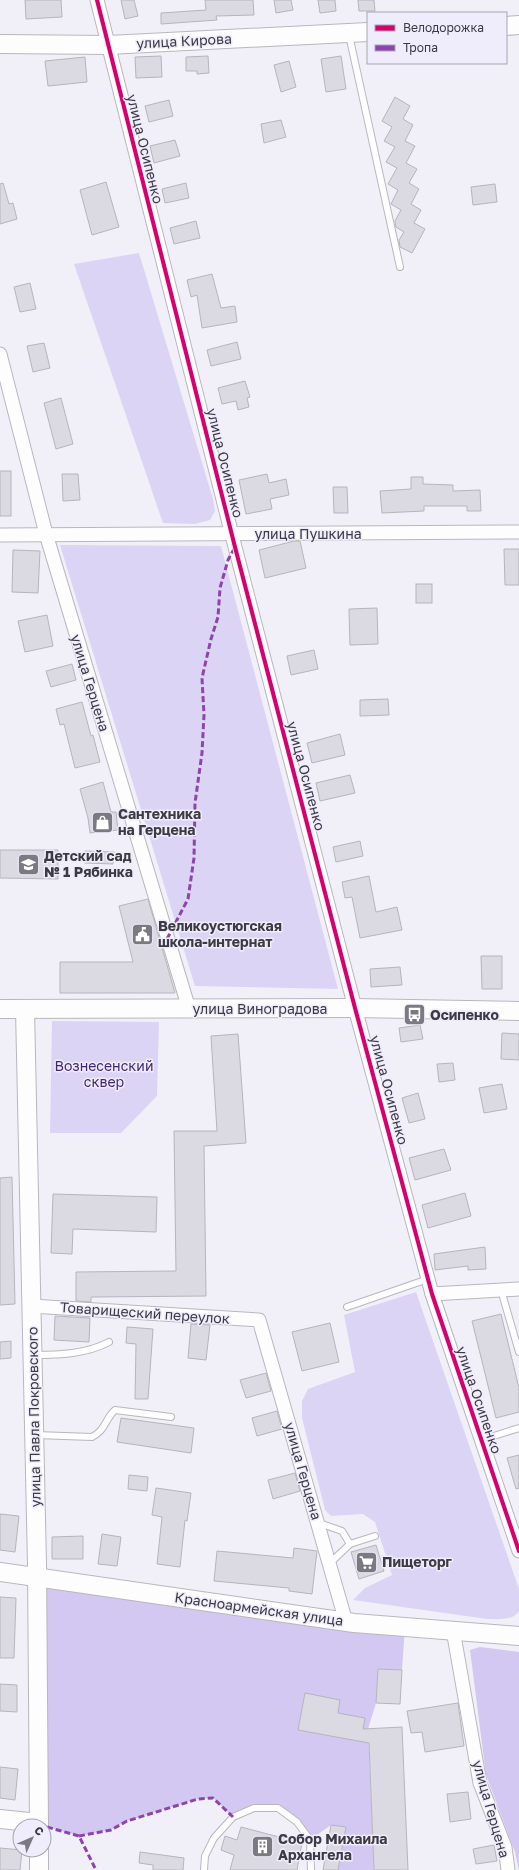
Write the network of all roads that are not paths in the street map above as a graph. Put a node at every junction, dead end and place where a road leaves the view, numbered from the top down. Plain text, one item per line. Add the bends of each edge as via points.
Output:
1 (97, 0) edge
2 (519, 25) edge
3 (507, 26) edge
4 (367, 32) edge
5 (349, 33) junction
6 (0, 44) edge
7 (108, 45) junction
8 (400, 267) dead end
9 (0, 354) edge
10 (519, 532) edge
11 (46, 534) junction
12 (232, 534) junction
13 (0, 535) edge
14 (355, 1008) junction
15 (0, 1009) edge
16 (25, 1009) junction
17 (189, 1009) junction
18 (519, 1011) edge
19 (428, 1279) junction
20 (519, 1289) edge
21 (501, 1290) junction
22 (432, 1294) junction
23 (31, 1306) junction
24 (347, 1307) dead end
25 (259, 1320) joint
26 (109, 1342) dead end
27 (519, 1352) edge
28 (32, 1355) junction
29 (170, 1417) dead end
30 (519, 1428) edge
31 (34, 1435) junction
32 (481, 1440) junction
33 (319, 1523) junction
34 (375, 1536) dead end
35 (350, 1544) junction
36 (519, 1551) edge
37 (330, 1563) junction
38 (0, 1572) edge
39 (37, 1576) junction
40 (346, 1622) junction
41 (453, 1630) junction
42 (519, 1636) edge
43 (39, 1818) edge
44 (0, 1819) edge
45 (12, 1821) edge
46 (39, 1858) edge
47 (39, 1870) edge
48 (204, 1870) edge
49 (311, 1870) edge
50 (508, 1870) edge

1 - 7 street, улица Осипенко
2 - 3 street
4 - 5 street, улица Кирова
5 - 7 street, улица Кирова
5 - 8 lane
6 - 7 street, улица Кирова
7 - 12 street, улица Осипенко
9 - 11 street, улица Герцена
10 - 12 street, улица Пушкина
11 - 12 street, улица Пушкина
11 - 13 street, улица Пушкина
11 - 17 street, улица Герцена
12 - 14 street, улица Осипенко
14 - 17 street, улица Виноградова
14 - 18 street, улица Виноградова
14 - 19 street, улица Осипенко
15 - 16 street, улица Виноградова
16 - 17 street, улица Виноградова
16 - 23 street, улица Павла Покровского
19 - 22 street, улица Осипенко
19 - 24 lane
20 - 21 street
21 - 22 street
21 - 27 lane
22 - 32 street, улица Осипенко
23 - 25 street, Товарищеский переулок
23 - 28 street, улица Павла Покровского
25 - 33 street, улица Герцена
26 - 28 lane via 87,1350
28 - 31 street, улица Павла Покровского
29 - 31 lane via 115,1410 100,1433 92,1437
30 - 32 lane
31 - 39 street, улица Павла Покровского
32 - 36 street, улица Осипенко
33 - 35 lane via 342,1531
33 - 37 street, улица Герцена
34 - 35 lane
35 - 37 lane
37 - 40 street, улица Герцена
38 - 39 street, Красноармейская улица
39 - 40 street, Красноармейская улица
39 - 43 street, улица Павла Покровского
40 - 41 street, Красноармейская улица
41 - 42 street, Красноармейская улица
41 - 50 street, улица Герцена via 480,1783 505,1847
44 - 45 street
46 - 47 street
48 - 49 lane via 205,1856 214,1838 233,1817 254,1808 278,1808 297,1822 310,1840

